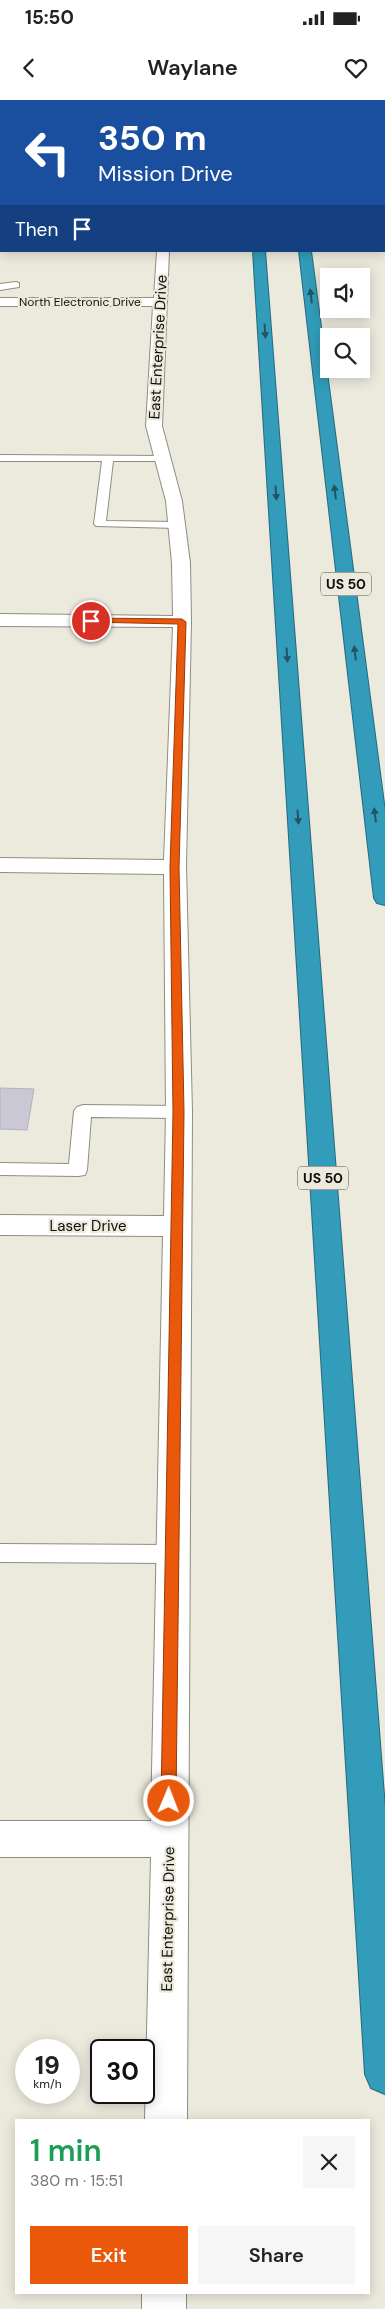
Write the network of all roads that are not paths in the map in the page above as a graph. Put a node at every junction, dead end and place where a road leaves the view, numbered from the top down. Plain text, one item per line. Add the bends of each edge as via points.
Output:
1 (2, 100) edge
2 (36, 100) edge
3 (163, 252) edge
4 (252, 252) edge
5 (260, 252) edge
6 (305, 252) edge
7 (310, 252) edge
8 (308, 270) junction
9 (262, 282) junction
10 (16, 284) dead end
11 (0, 287) edge
12 (0, 302) edge
13 (160, 302) junction
14 (0, 458) edge
15 (108, 458) junction
16 (162, 458) junction
17 (177, 525) junction
18 (0, 620) edge
19 (182, 622) junction
20 (0, 865) edge
21 (175, 867) junction
22 (385, 898) edge
23 (179, 1112) junction
24 (0, 1169) edge
25 (0, 1225) edge
26 (176, 1226) junction
27 (0, 1553) edge
28 (172, 1554) junction
29 (0, 1839) edge
30 (168, 1839) junction
31 (385, 2074) edge
32 (166, 2119) edge
33 (164, 2294) edge
34 (164, 2309) edge

1 - 2 lane
3 - 13 street, East Enterprise Drive
4 - 9 highway
5 - 9 highway, US 50
6 - 8 highway, US 50
7 - 8 highway
22 -> 8 highway, US 50
9 -> 31 highway, US 50
10 - 11 lane
12 - 13 street, North Electronic Drive
13 - 16 street, East Enterprise Drive via 154,426
14 - 15 lane
15 - 16 lane
15 - 17 lane via 100,524
16 - 17 street, East Enterprise Drive
17 - 19 street, East Enterprise Drive
18 - 19 street
19 - 21 street, East Enterprise Drive
20 - 21 street
21 - 23 street, East Enterprise Drive
23 - 24 lane via 83,1111 78,1170
23 - 26 street, East Enterprise Drive
25 - 26 street, Laser Drive
26 - 28 street, East Enterprise Drive
27 - 28 lane
28 - 30 street, East Enterprise Drive
29 - 30 street
30 - 32 street, East Enterprise Drive
33 - 34 street

